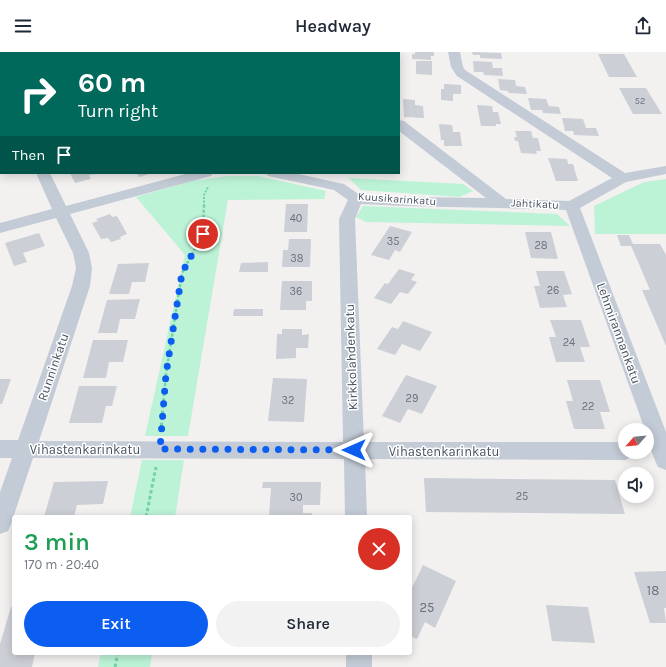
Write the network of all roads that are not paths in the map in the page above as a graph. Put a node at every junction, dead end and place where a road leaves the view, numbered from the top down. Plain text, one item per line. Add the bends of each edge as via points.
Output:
1 (454, 52) edge
2 (400, 125) edge
3 (666, 170) edge
4 (43, 174) edge
5 (278, 174) edge
6 (622, 178) junction
7 (208, 179) edge
8 (356, 198) junction
9 (502, 203) junction
10 (572, 206) junction
11 (62, 212) junction
12 (0, 228) edge
13 (0, 449) edge
14 (25, 449) junction
15 (354, 450) junction
16 (618, 451) edge
17 (660, 454) edge
18 (356, 515) edge
19 (0, 524) edge
20 (359, 655) edge
21 (359, 667) edge

1 - 6 street via 461,73
2 - 9 street, Jahtikatu
3 - 6 street, Jahtikatu
4 - 11 street, Runninkatu
5 - 8 street, Kuusikarinkatu via 339,187
6 - 10 street, Jahtikatu
7 - 11 street
8 - 9 street, Kuusikarinkatu via 407,202
8 - 15 street, Kirkkolahdenkatu via 346,219
9 - 10 street, Jahtikatu
10 - 17 street, Lehmirannankatu via 624,344
11 - 12 street
11 - 14 street, Runninkatu via 81,253 84,268 81,286
13 - 14 street, Vihastenkarinkatu
14 - 15 street, Vihastenkarinkatu
14 - 19 street, Runninkatu
15 - 16 street, Vihastenkarinkatu
15 - 18 street, Kirkkolahdenkatu
20 - 21 street

